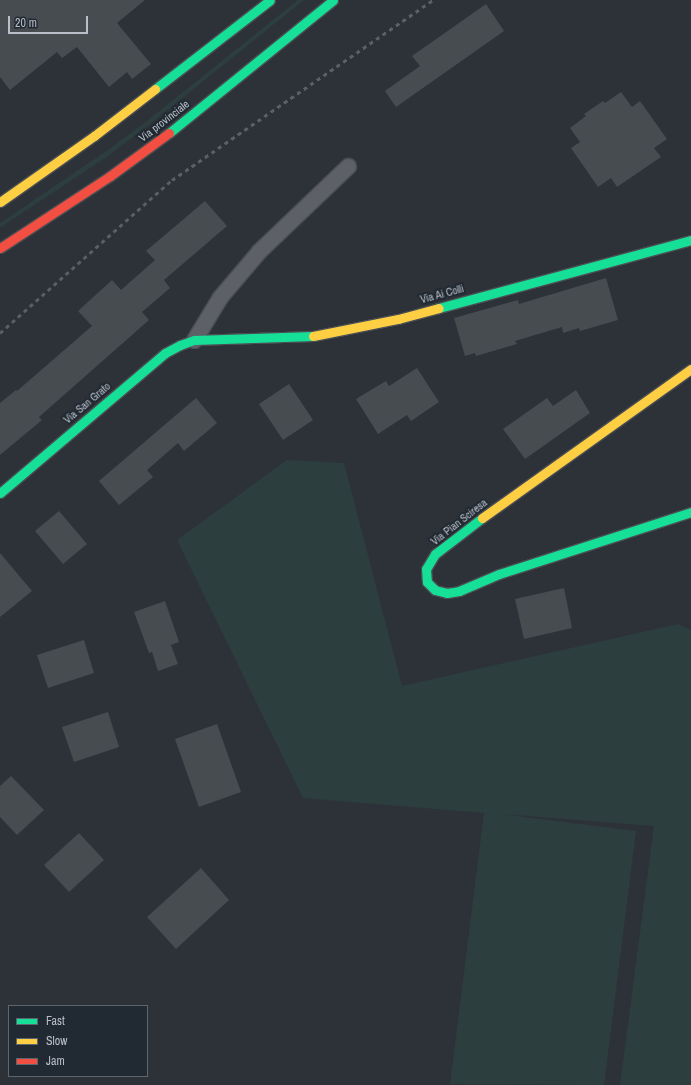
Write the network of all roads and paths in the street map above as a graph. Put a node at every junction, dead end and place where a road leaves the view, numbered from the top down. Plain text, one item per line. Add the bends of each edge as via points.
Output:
1 (270, 0) edge
2 (332, 0) edge
3 (348, 166) dead end
4 (0, 202) edge
5 (691, 240) edge
6 (0, 248) edge
7 (194, 340) junction
8 (691, 369) edge
9 (0, 493) edge
10 (691, 512) edge

1 - 4 street via 94,136
2 - 6 street, Via provinciale via 154,145
3 - 7 lane via 259,251 220,297
5 - 7 street, Via Ai Colli via 398,319 313,336
7 - 9 street, Via San Grato via 164,352
8 - 10 street, Via Pian Sciresa via 458,535 435,554 426,569 427,582 435,590 447,593 459,590 499,574

